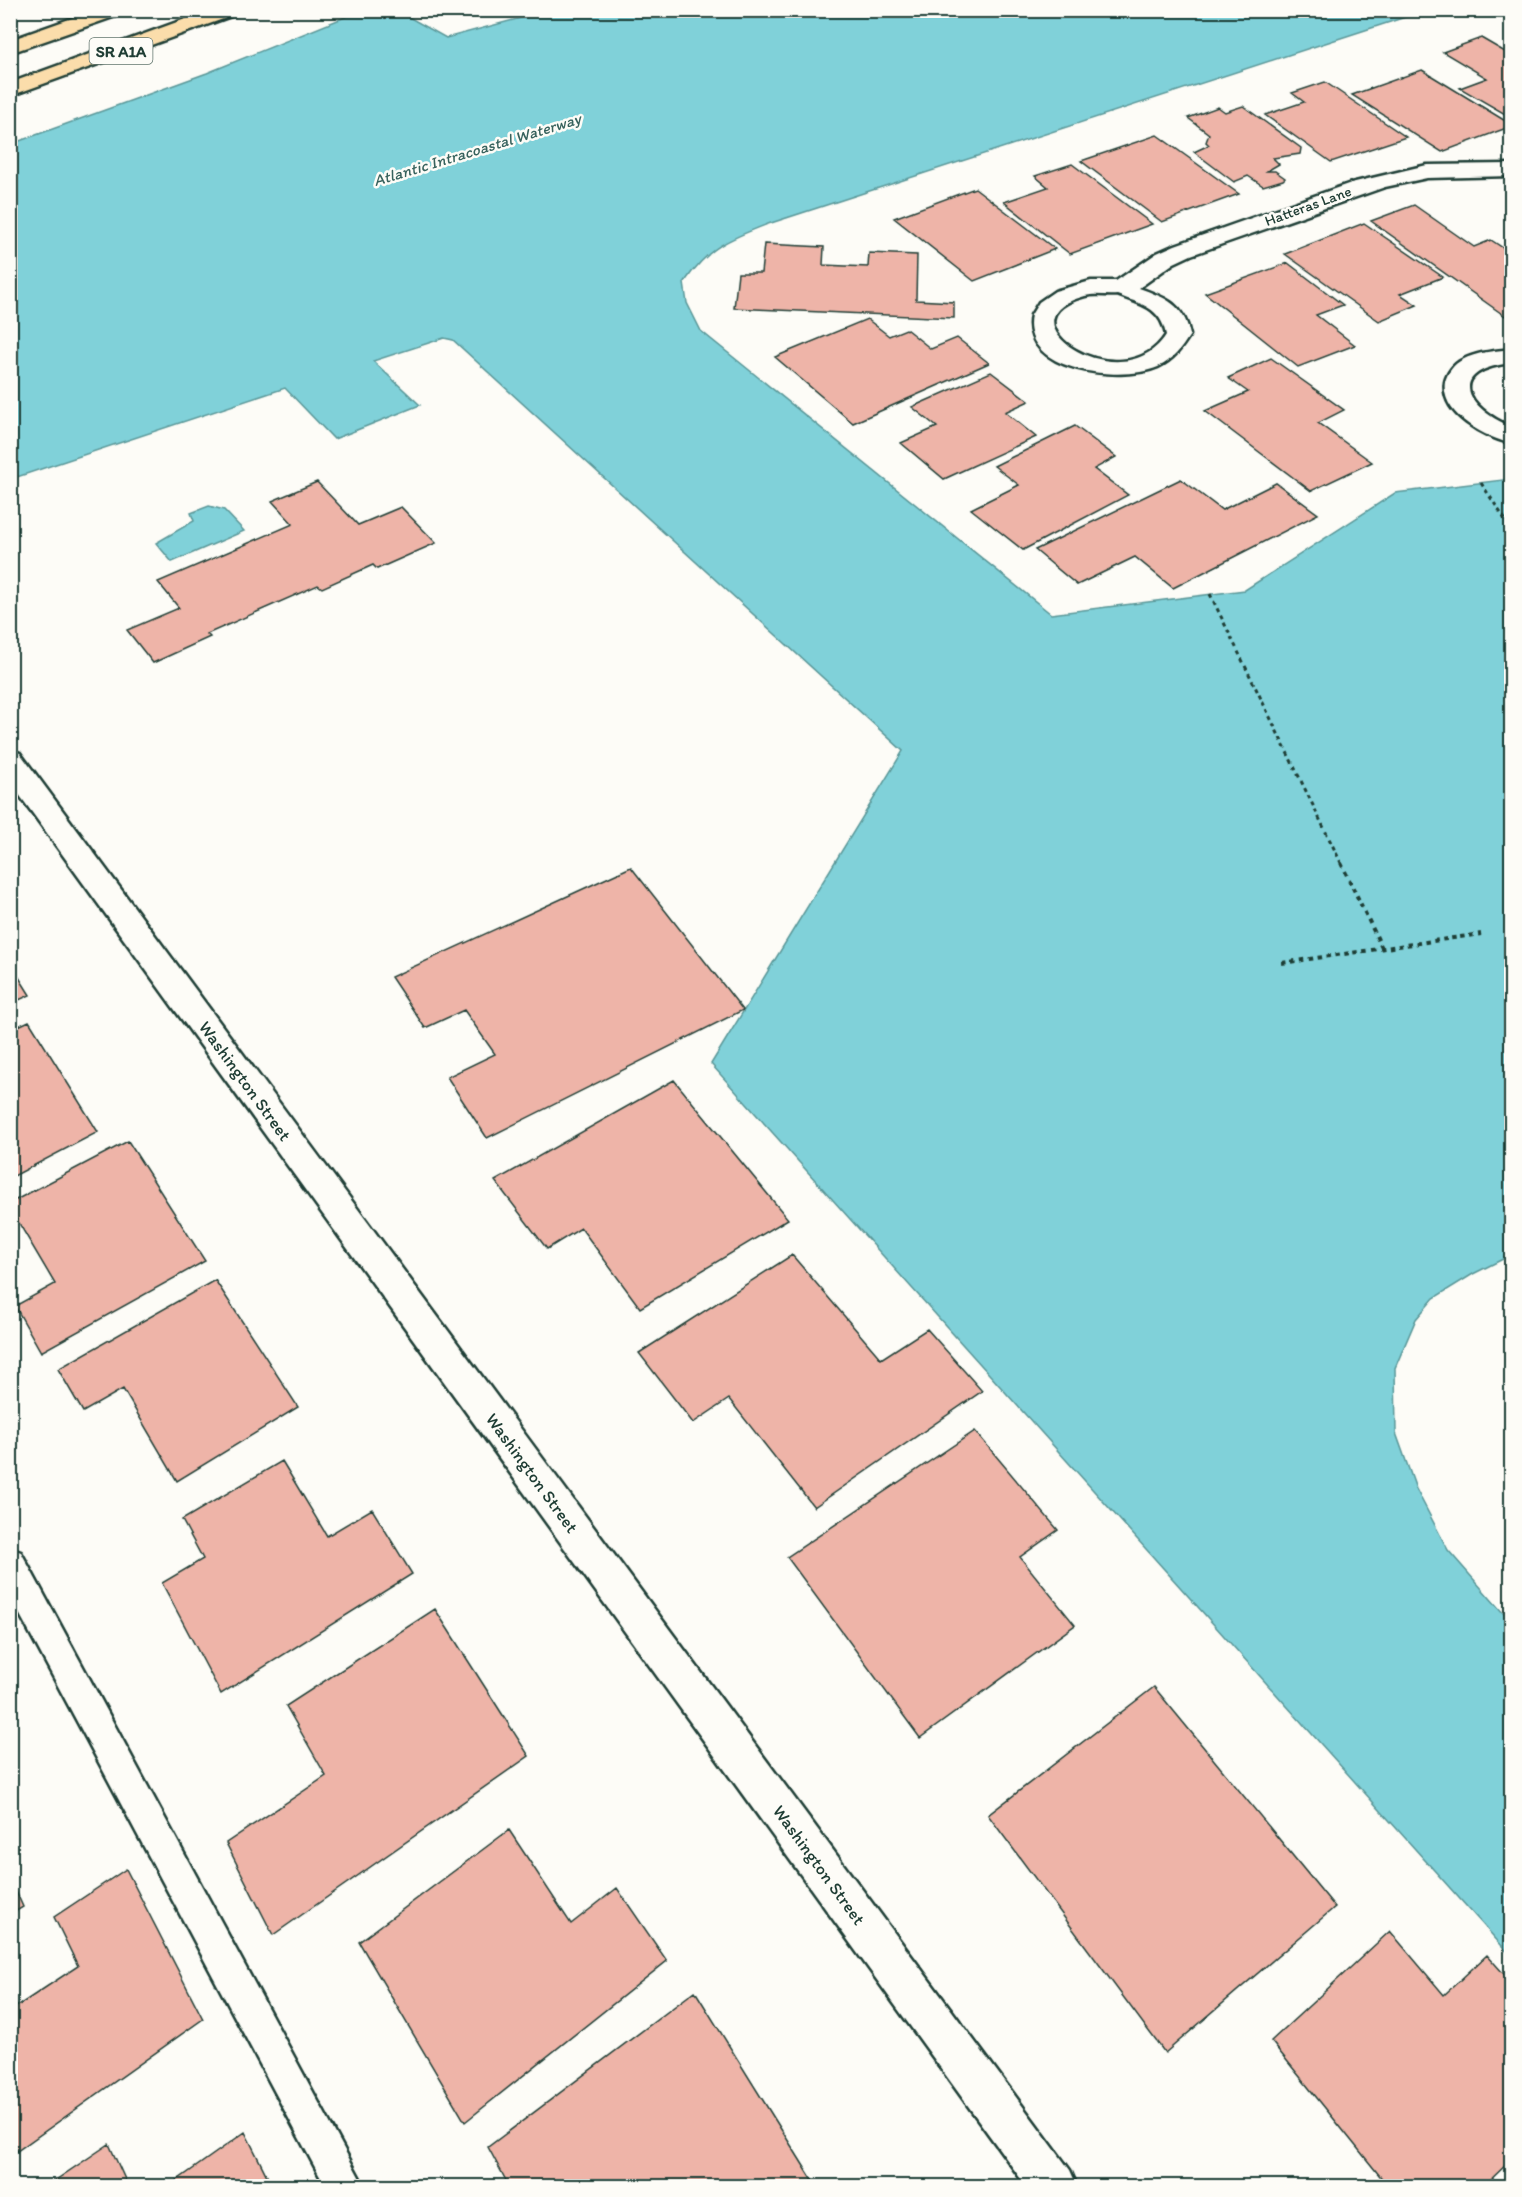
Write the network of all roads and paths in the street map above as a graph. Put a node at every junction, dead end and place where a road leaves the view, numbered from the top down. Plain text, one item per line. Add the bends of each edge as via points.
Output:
1 (115, 10) edge
2 (230, 10) edge
3 (10, 47) edge
4 (10, 90) edge
5 (1512, 170) edge
6 (1119, 288) junction
7 (1512, 356) edge
8 (1512, 435) edge
9 (1481, 483) dead end
10 (1512, 530) edge
11 (1210, 594) dead end
12 (10, 760) edge
13 (1481, 934) dead end
14 (1382, 948) junction
15 (1282, 963) dead end
16 (10, 1563) edge
17 (345, 2187) edge
18 (1054, 2187) edge

1 - 3 main road, SR A1A
2 - 4 main road, SR A1A
5 - 6 street, Hatteras Lane via 1419,173 1366,185 1171,255
6 - 6 street via 1068,293 1051,303 1041,317 1042,333 1054,348 1074,360 1100,367 1128,368 1152,362 1170,351 1179,337 1177,321 1164,306
7 - 8 street via 1475,362 1460,372 1455,387 1459,402 1473,417 1494,430
9 - 10 path
11 - 14 path
12 - 18 street, Washington Street
13 - 14 path
14 - 15 path
16 - 17 lane

